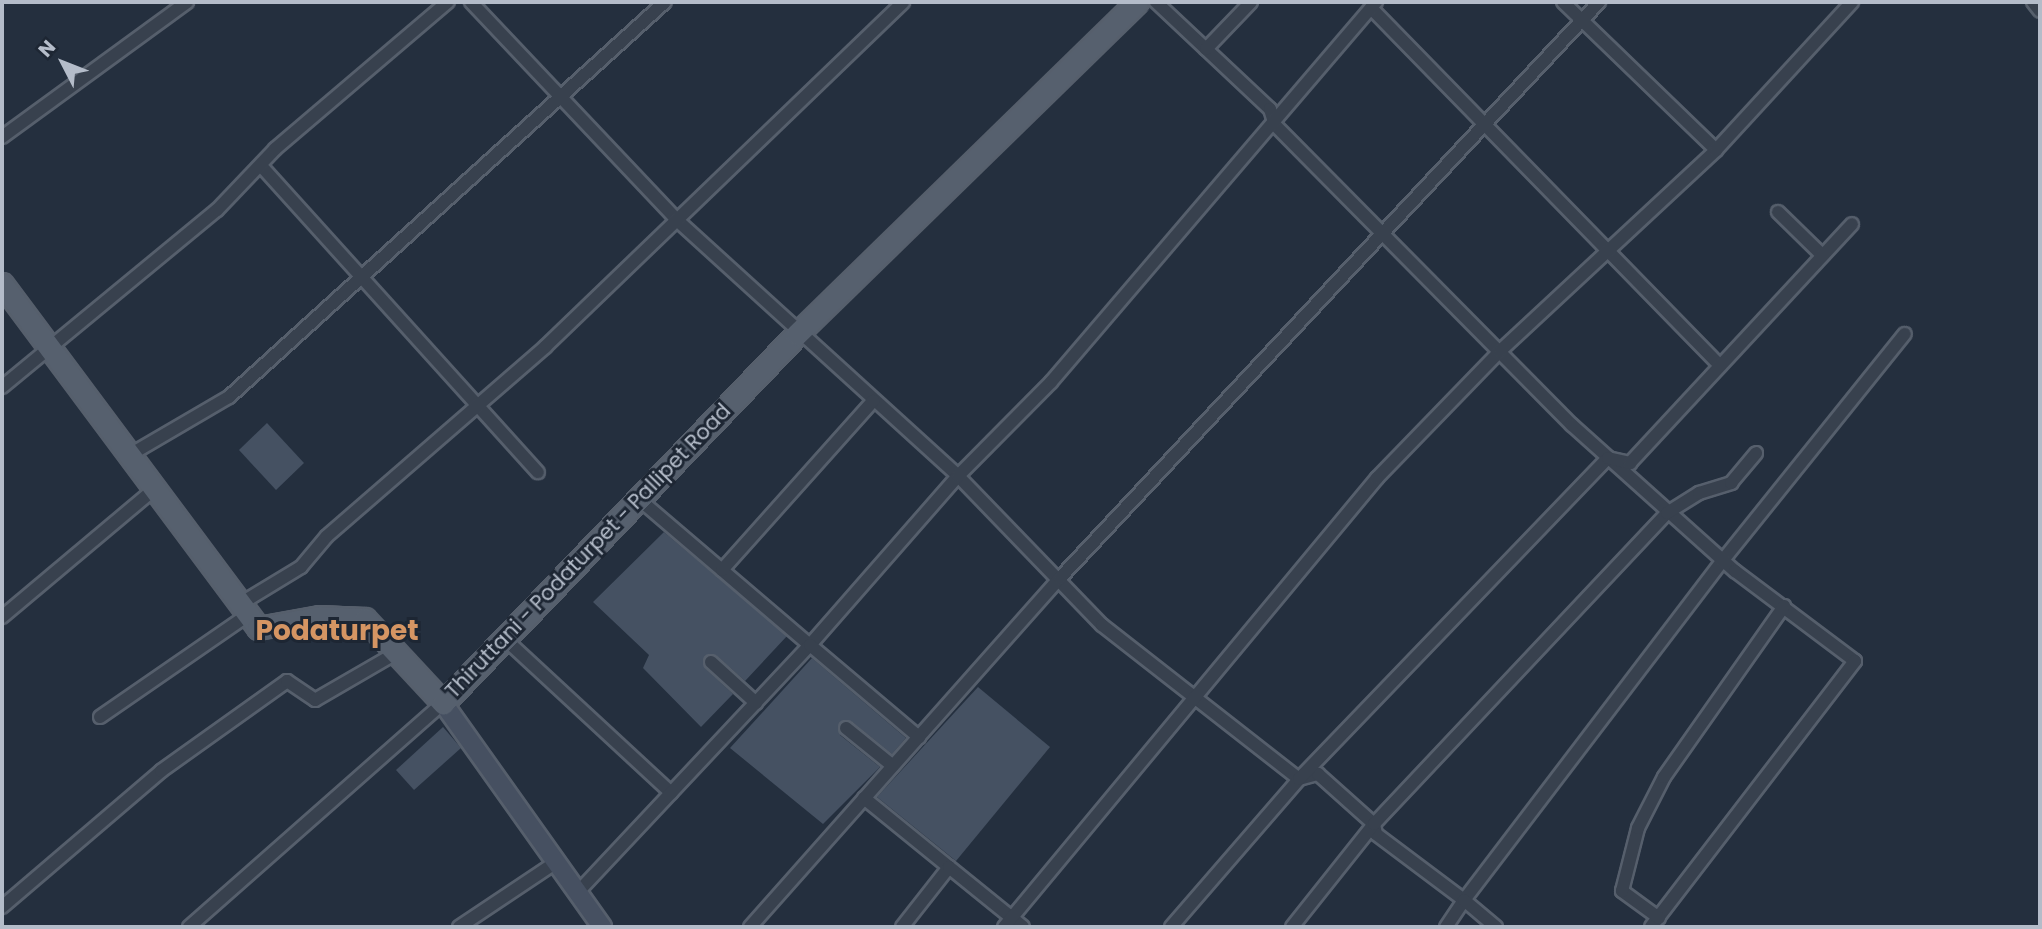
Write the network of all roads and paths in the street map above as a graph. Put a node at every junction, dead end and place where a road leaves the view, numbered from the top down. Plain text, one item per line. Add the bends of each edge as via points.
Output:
1 (187, 2) edge
2 (448, 2) edge
3 (471, 2) edge
4 (665, 2) edge
5 (903, 2) edge
6 (1137, 2) edge
7 (1156, 2) edge
8 (1251, 2) edge
9 (1563, 2) edge
10 (1599, 2) edge
11 (1852, 2) edge
12 (2034, 2) edge
13 (1373, 5) edge
14 (2040, 11) edge
15 (1584, 19) junction
16 (1206, 49) junction
17 (559, 101) junction
18 (1485, 124) junction
19 (1275, 125) junction
20 (2, 137) edge
21 (1716, 150) junction
22 (263, 167) junction
23 (1778, 212) dead end
24 (677, 220) junction
25 (1852, 224) dead end
26 (1382, 228) junction
27 (1607, 254) junction
28 (1821, 254) junction
29 (362, 279) junction
30 (2, 284) edge
31 (797, 334) junction
32 (1905, 334) dead end
33 (49, 351) junction
34 (1500, 351) junction
35 (1719, 364) junction
36 (2, 387) edge
37 (873, 401) junction
38 (480, 405) junction
39 (1756, 453) dead end
40 (128, 456) junction
41 (1608, 457) junction
42 (538, 472) dead end
43 (958, 476) junction
44 (152, 491) junction
45 (640, 500) junction
46 (1667, 513) junction
47 (1723, 560) junction
48 (722, 570) junction
49 (1060, 578) junction
50 (1784, 606) junction
51 (244, 609) junction
52 (2, 617) edge
53 (506, 640) junction
54 (810, 645) junction
55 (396, 653) junction
56 (711, 662) dead end
57 (1195, 696) junction
58 (443, 703) junction
59 (756, 703) junction
60 (100, 717) dead end
61 (846, 728) dead end
62 (919, 737) junction
63 (893, 766) junction
64 (1298, 779) junction
65 (671, 793) junction
66 (864, 799) junction
67 (1374, 824) junction
68 (552, 864) junction
69 (949, 867) junction
70 (577, 893) junction
71 (1464, 900) junction
72 (5, 901) edge
73 (1655, 922) edge
74 (1007, 924) edge
75 (189, 927) edge
76 (459, 927) edge
77 (602, 927) edge
78 (750, 927) edge
79 (902, 927) edge
80 (1023, 927) edge
81 (1171, 927) edge
82 (1292, 927) edge
83 (1446, 927) edge
84 (1496, 927) edge

1 - 20 street
2 - 22 street via 275,149
3 - 17 street
4 - 17 street
5 - 24 street
6 - 31 main road, Thiruttani - Podaturpet - Pallipet Road
7 - 16 street
8 - 16 street
9 - 15 street
10 - 15 street
11 - 21 street
12 - 14 street
13 - 18 street
13 - 19 street
15 - 18 street
15 - 21 street
16 - 19 street via 1270,109
17 - 24 street
17 - 29 street
18 - 26 street
18 - 27 street
19 - 26 street
19 - 43 street via 1051,382
21 - 27 street
22 - 29 street
22 - 33 street
23 - 28 street
24 - 31 street
24 - 38 street
25 - 28 street
26 - 34 street
26 - 49 street
27 - 34 street
27 - 35 street
28 - 35 street
29 - 38 street
29 - 40 street via 229,397
30 - 33 main road
31 - 37 street
31 - 45 main road, Thiruttani - Podaturpet - Pallipet Road
32 - 47 street
33 - 36 street
33 - 40 main road
34 - 41 street
34 - 57 street via 1377,478
35 - 41 street via 1630,463
37 - 43 street
37 - 48 street
38 - 42 street
38 - 51 street via 327,536 301,567
39 - 46 street via 1731,484 1699,493
40 - 44 main road
41 - 46 street
41 - 64 street
43 - 49 street
43 - 54 street
44 - 51 main road
44 - 52 street
45 - 48 street
45 - 53 main road, Thiruttani - Podaturpet - Pallipet Road
46 - 47 street
46 - 67 street
47 - 50 street
47 - 71 street
48 - 54 street
49 - 57 street via 1102,625
49 - 62 street
50 - 73 street via 1664,777 1638,828 1622,891
50 - 73 street via 1855,661
51 - 55 main road, Thiruttani - Podaturpet - Pallipet Road via 258,628 319,617 365,620
51 - 60 street
53 - 58 main road, Thiruttani - Podaturpet - Pallipet Road
53 - 65 street
54 - 59 street
54 - 62 street
55 - 58 main road, Thiruttani - Podaturpet - Pallipet Road
55 - 72 street via 315,700 287,681 161,771
56 - 59 street
57 - 64 street
57 - 74 street
58 - 68 main road
58 - 75 street
59 - 65 street
61 - 63 street
62 - 63 street
63 - 66 street
64 - 67 street via 1318,774
64 - 81 street
65 - 70 street
66 - 69 street
66 - 78 street
67 - 71 street via 1376,834
67 - 82 street
68 - 70 main road
68 - 76 street
69 - 74 street
69 - 79 street
70 - 77 main road
71 - 83 street
71 - 84 street
74 - 80 street

